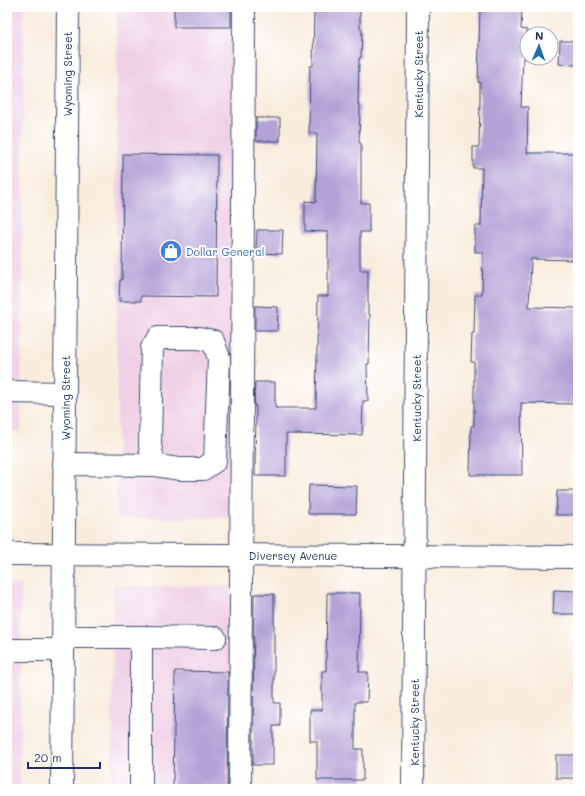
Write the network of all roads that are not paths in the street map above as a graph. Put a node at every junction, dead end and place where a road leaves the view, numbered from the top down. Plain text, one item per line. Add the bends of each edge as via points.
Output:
1 (68, 7) edge
2 (244, 7) edge
3 (418, 7) edge
4 (7, 392) edge
5 (65, 394) junction
6 (64, 464) junction
7 (154, 465) junction
8 (7, 554) edge
9 (64, 554) junction
10 (242, 555) junction
11 (415, 556) junction
12 (578, 557) edge
13 (142, 637) junction
14 (215, 638) dead end
15 (63, 644) junction
16 (7, 650) edge
17 (62, 789) edge
18 (141, 789) edge
19 (240, 789) edge
20 (413, 789) edge

1 - 5 street, Wyoming Street
2 - 10 street
3 - 11 street, Kentucky Street
4 - 5 street
5 - 6 street, Wyoming Street
6 - 7 street
6 - 9 street, Wyoming Street
7 - 7 street via 203,469 215,461 219,358 213,341 199,338 158,338 152,348 150,445
8 - 9 street, Diversey Avenue
9 - 10 street, Diversey Avenue
9 - 15 street, Wyoming Street
10 - 11 street, Diversey Avenue
10 - 19 street
11 - 12 street, Diversey Avenue
11 - 20 street, Kentucky Street
13 - 14 street
13 - 15 street
13 - 18 street
15 - 16 street
15 - 17 street, Wyoming Street

